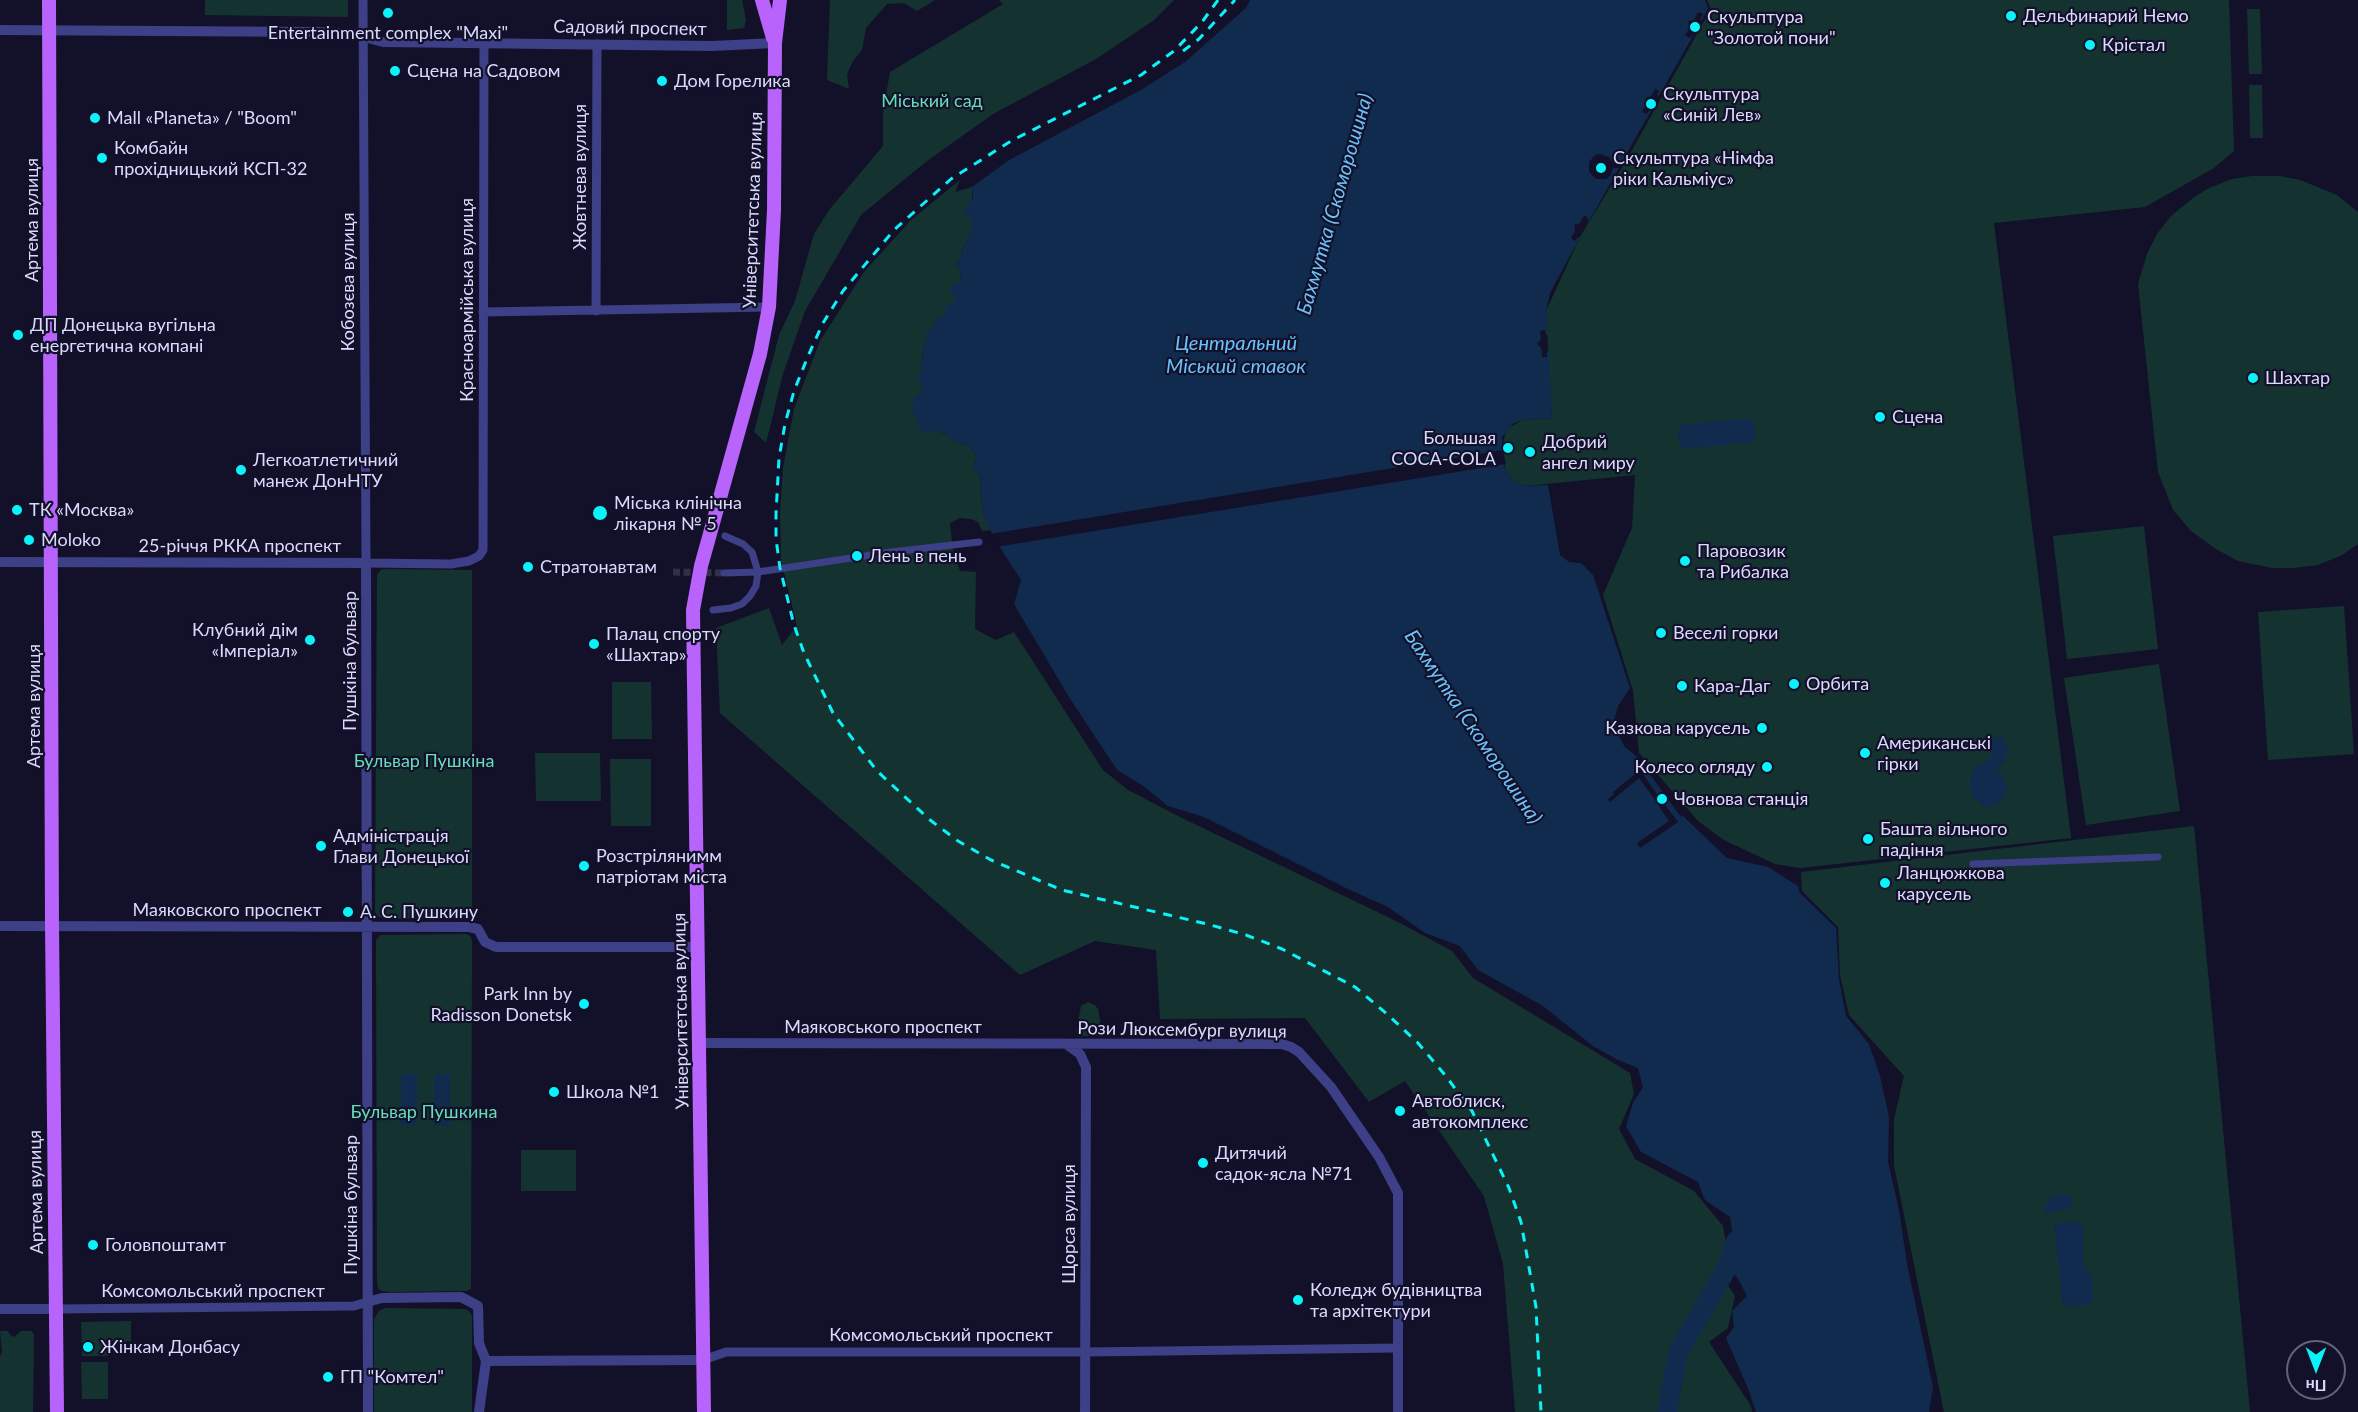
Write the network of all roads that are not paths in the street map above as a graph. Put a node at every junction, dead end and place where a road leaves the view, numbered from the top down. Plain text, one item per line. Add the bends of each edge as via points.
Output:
1 (49, 0) edge
2 (363, 0) edge
3 (762, 0) edge
4 (780, 0) edge
5 (0, 30) edge
6 (49, 30) junction
7 (364, 38) junction
8 (484, 43) junction
9 (775, 43) junction
10 (597, 45) junction
11 (769, 307) junction
12 (596, 311) junction
13 (483, 312) junction
14 (725, 536) dead end
15 (979, 542) dead end
16 (479, 556) joint
17 (0, 562) edge
18 (51, 562) junction
19 (366, 563) junction
20 (758, 572) junction
21 (724, 573) tunnel mouth
22 (713, 610) dead end
23 (2158, 857) dead end
24 (1973, 864) dead end
25 (52, 925) junction
26 (0, 926) edge
27 (366, 927) junction
28 (698, 947) junction
29 (699, 1043) junction
30 (1066, 1044) junction
31 (1101, 1044) junction
32 (1086, 1066) junction
33 (368, 1302) junction
34 (0, 1309) edge
35 (56, 1309) junction
36 (1398, 1348) junction
37 (1085, 1352) junction
38 (703, 1360) junction
39 (486, 1361) junction
40 (57, 1412) edge
41 (368, 1412) edge
42 (479, 1412) edge
43 (704, 1412) edge
44 (1085, 1412) edge
45 (1398, 1412) edge

1 - 6 main road, Артема вулиця
2 - 7 street, Кобозєва вулиця
3 - 9 main road, Університетська вулиця
4 - 9 main road, Університетська вулиця
5 - 6 street, Садовий проспект
6 - 7 street, Садовий проспект via 320,32
6 - 18 main road, Артема вулиця
7 - 8 street, Садовий проспект via 383,42
7 - 19 street, Кобозєва вулиця
8 - 10 street, Садовий проспект
8 - 13 street, Красноармійська вулиця
9 - 10 street, Садовий проспект
9 - 11 main road, Університетська вулиця via 774,221
10 - 12 street, Жовтнева вулиця
11 - 12 street
11 - 28 main road, Університетська вулиця via 693,610
12 - 13 street
13 - 16 street, Красноармійська вулиця via 484,538
14 - 20 street via 752,552
15 - 20 street
16 - 19 street, 25-річчя РККА проспект via 451,564
17 - 18 street, 25-річчя РККА проспект
18 - 19 street, 25-річчя РККА проспект
18 - 25 main road, Артема вулиця
19 - 27 street, Пушкіна бульвар
20 - 21 street
20 - 22 street via 756,586 742,604
23 - 24 street
25 - 26 street, Маяковского проспект
25 - 27 street, Маяковского проспект
25 - 35 main road, Артема вулиця
27 - 28 street, Маяковского проспект via 469,927 477,929 485,942 496,947
27 - 33 street, Пушкіна бульвар
28 - 29 main road, Університетська вулиця
29 - 30 street, Маяковського проспект
29 - 38 main road, Університетська вулиця
30 - 31 street, Рози Люксембург вулиця
30 - 32 street via 1080,1054
31 - 32 street via 1089,1054
31 - 36 street, Рози Люксембург вулиця via 1282,1044 1299,1052 1353,1117 1398,1193
32 - 37 street, Щорса вулиця
33 - 35 street, Комсомольський проспект via 354,1306
33 - 39 street, Комсомольський проспект via 382,1298 461,1297 478,1306 479,1343
33 - 41 street, Пушкіна бульвар
34 - 35 street, Комсомольський проспект
35 - 40 main road, Артема вулиця
36 - 37 street, Комсомольський проспект
36 - 45 street, Рози Люксембург вулиця
37 - 38 street, Комсомольський проспект via 726,1352
37 - 44 street, Щорса вулиця
38 - 39 street, Комсомольський проспект
38 - 43 main road, Університетська вулиця
39 - 42 street

